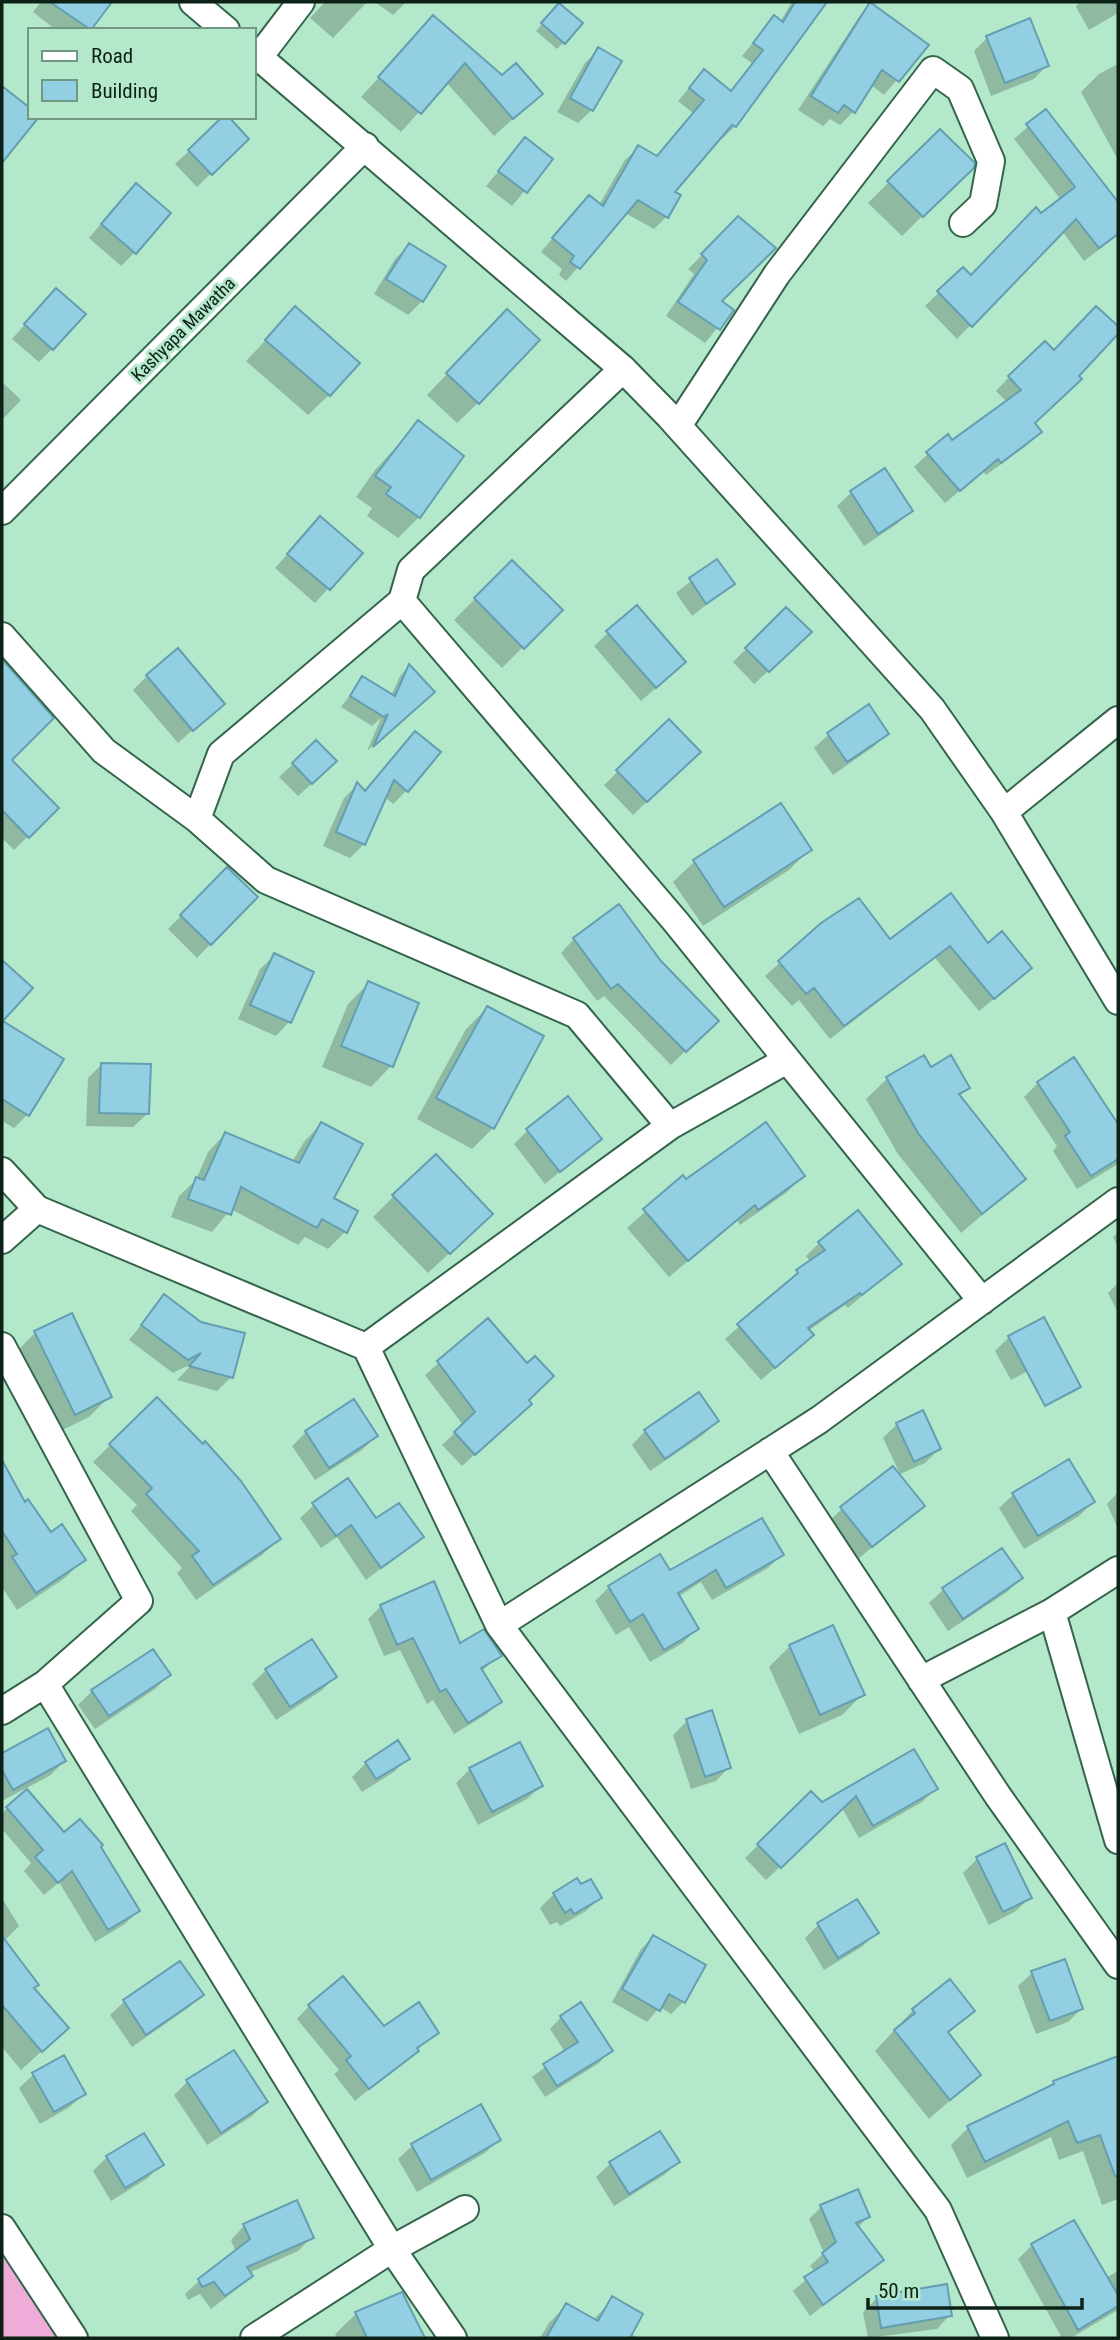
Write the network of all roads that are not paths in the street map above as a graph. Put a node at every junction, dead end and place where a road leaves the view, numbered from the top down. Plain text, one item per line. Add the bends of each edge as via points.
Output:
1 (193, 2) edge
2 (301, 2) edge
3 (224, 28) edge
4 (256, 55) edge
5 (365, 146) junction
6 (963, 223) dead end
7 (623, 369) junction
8 (678, 426) junction
9 (2, 511) edge
10 (402, 601) junction
11 (2, 636) edge
12 (1118, 720) edge
13 (1004, 812) junction
14 (197, 819) junction
15 (1118, 1001) edge
16 (787, 1060) junction
17 (670, 1126) junction
18 (2, 1171) edge
19 (1118, 1201) edge
20 (37, 1209) junction
21 (2, 1240) edge
22 (982, 1301) junction
23 (2, 1346) edge
24 (366, 1347) junction
25 (770, 1451) junction
26 (1118, 1570) edge
27 (1052, 1612) junction
28 (499, 1625) junction
29 (921, 1680) junction
30 (45, 1684) junction
31 (2, 1711) edge
32 (1118, 1840) edge
33 (1118, 1965) edge
34 (464, 2209) dead end
35 (2, 2228) edge
36 (392, 2249) junction
37 (74, 2338) edge
38 (254, 2338) edge
39 (453, 2338) edge
40 (995, 2338) edge

1 - 3 street
2 - 4 street
4 - 5 street
5 - 7 street
5 - 9 street, Kashyapa Mawatha
6 - 8 street via 983,204 991,161 960,89 933,70 777,274
7 - 8 street
7 - 10 street via 411,570
8 - 13 street via 932,709
10 - 14 street via 220,754
10 - 16 street via 676,922
11 - 14 street via 104,751
12 - 13 street
13 - 15 street
14 - 17 street via 266,880 577,1015
16 - 17 street
16 - 22 street
17 - 24 street
18 - 20 street
19 - 22 street
20 - 21 street
20 - 24 street
22 - 25 street via 820,1420
23 - 30 street via 139,1601
24 - 28 street
25 - 28 street
25 - 29 street
26 - 27 street
27 - 29 street
27 - 32 street
28 - 40 street via 938,2210
29 - 33 street
30 - 31 street
30 - 36 street
34 - 36 street
35 - 37 street
36 - 38 street
36 - 39 street

